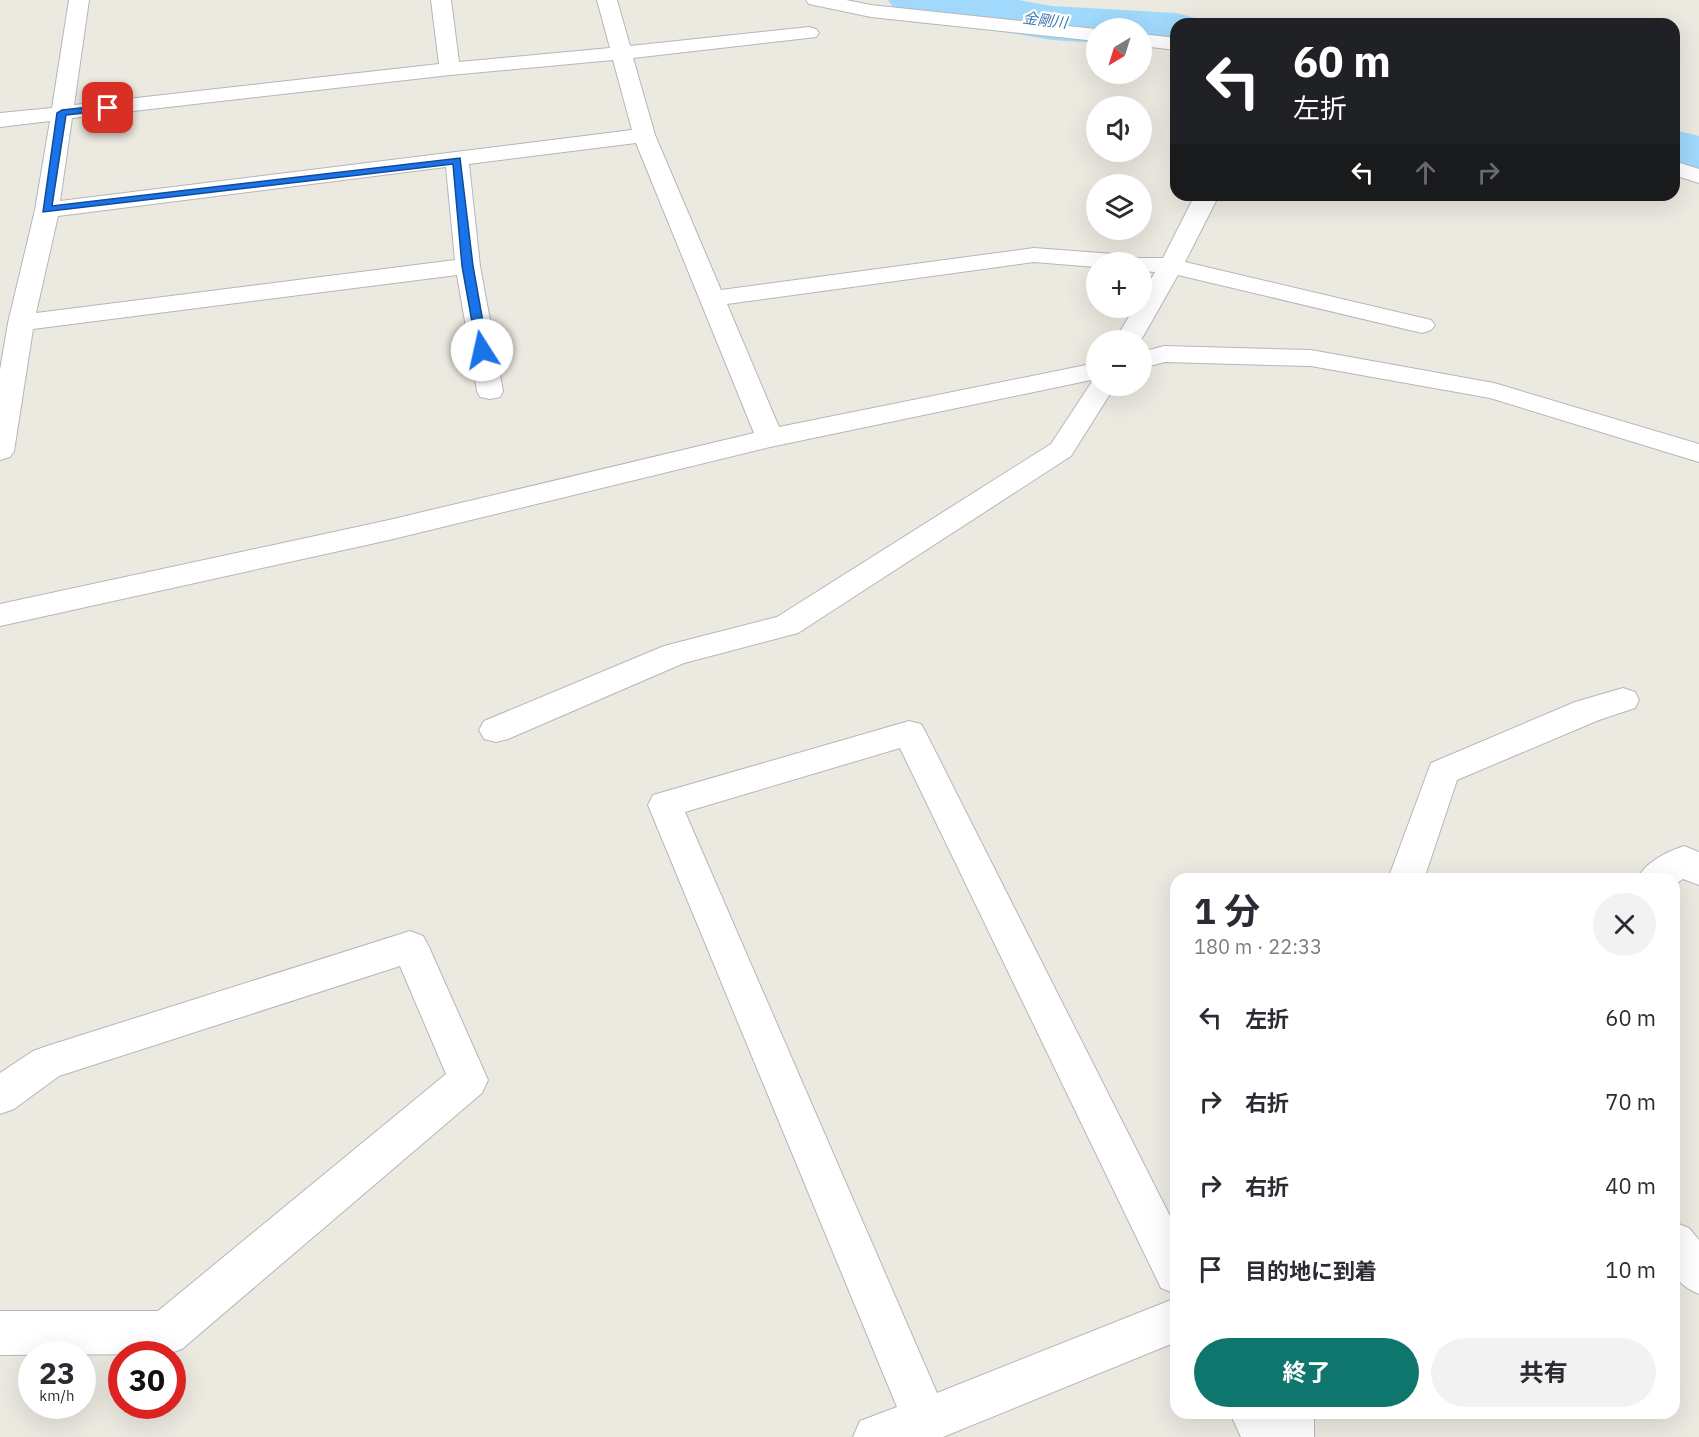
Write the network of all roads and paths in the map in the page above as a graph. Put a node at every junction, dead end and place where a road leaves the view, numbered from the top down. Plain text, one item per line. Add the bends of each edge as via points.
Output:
1 (79, 0) edge
2 (441, 0) edge
3 (607, 0) edge
4 (816, 0) edge
5 (809, 33) dead end
6 (1086, 34) edge
7 (1152, 41) edge
8 (1170, 43) edge
9 (623, 53) junction
10 (450, 69) junction
11 (62, 113) junction
12 (0, 120) edge
13 (644, 135) junction
14 (457, 160) junction
15 (1680, 170) edge
16 (1699, 176) edge
17 (1204, 201) edge
18 (47, 210) junction
19 (1086, 259) edge
20 (1152, 265) edge
21 (468, 266) junction
22 (1171, 266) junction
23 (712, 299) junction
24 (21, 323) junction
25 (1422, 325) dead end
26 (1134, 330) edge
27 (1152, 357) edge
28 (1086, 373) edge
29 (490, 391) dead end
30 (1096, 396) edge
31 (770, 438) junction
32 (0, 451) edge
33 (1699, 453) edge
34 (0, 615) edge
35 (1623, 700) dead end
36 (496, 730) dead end
37 (1699, 870) edge
38 (1408, 873) edge
39 (1665, 873) edge
40 (0, 1096) edge
41 (1680, 1250) edge
42 (1170, 1261) edge
43 (1699, 1273) edge
44 (1170, 1322) edge
45 (0, 1333) edge
46 (1256, 1419) edge
47 (1291, 1419) edge
48 (926, 1421) junction
49 (876, 1437) edge
50 (1267, 1437) edge
51 (1291, 1437) edge

1 - 11 street
2 - 10 street
3 - 9 street
4 - 6 street via 871,10
5 - 9 street
7 - 8 street
9 - 10 street
9 - 13 street
10 - 11 street
11 - 12 street
11 - 18 street
13 - 14 street
13 - 23 street
14 - 18 street
14 - 21 street
15 - 16 street
17 - 22 street
18 - 24 street
19 - 23 street via 1034,255
20 - 22 street
21 - 24 street
21 - 29 street
22 - 25 street
22 - 26 street
23 - 31 street
24 - 32 street
27 - 33 street via 1164,354 1311,358 1494,391
28 - 31 street
30 - 36 street via 1061,450 787,625 675,654
31 - 34 street via 389,530
35 - 38 street via 1587,711 1443,772
37 - 39 street via 1684,860
40 - 45 street via 47,1063 410,947 468,1080 166,1333
41 - 43 street
42 - 48 street via 909,733 665,805
44 - 48 street
46 - 50 street
47 - 51 street
48 - 49 street

